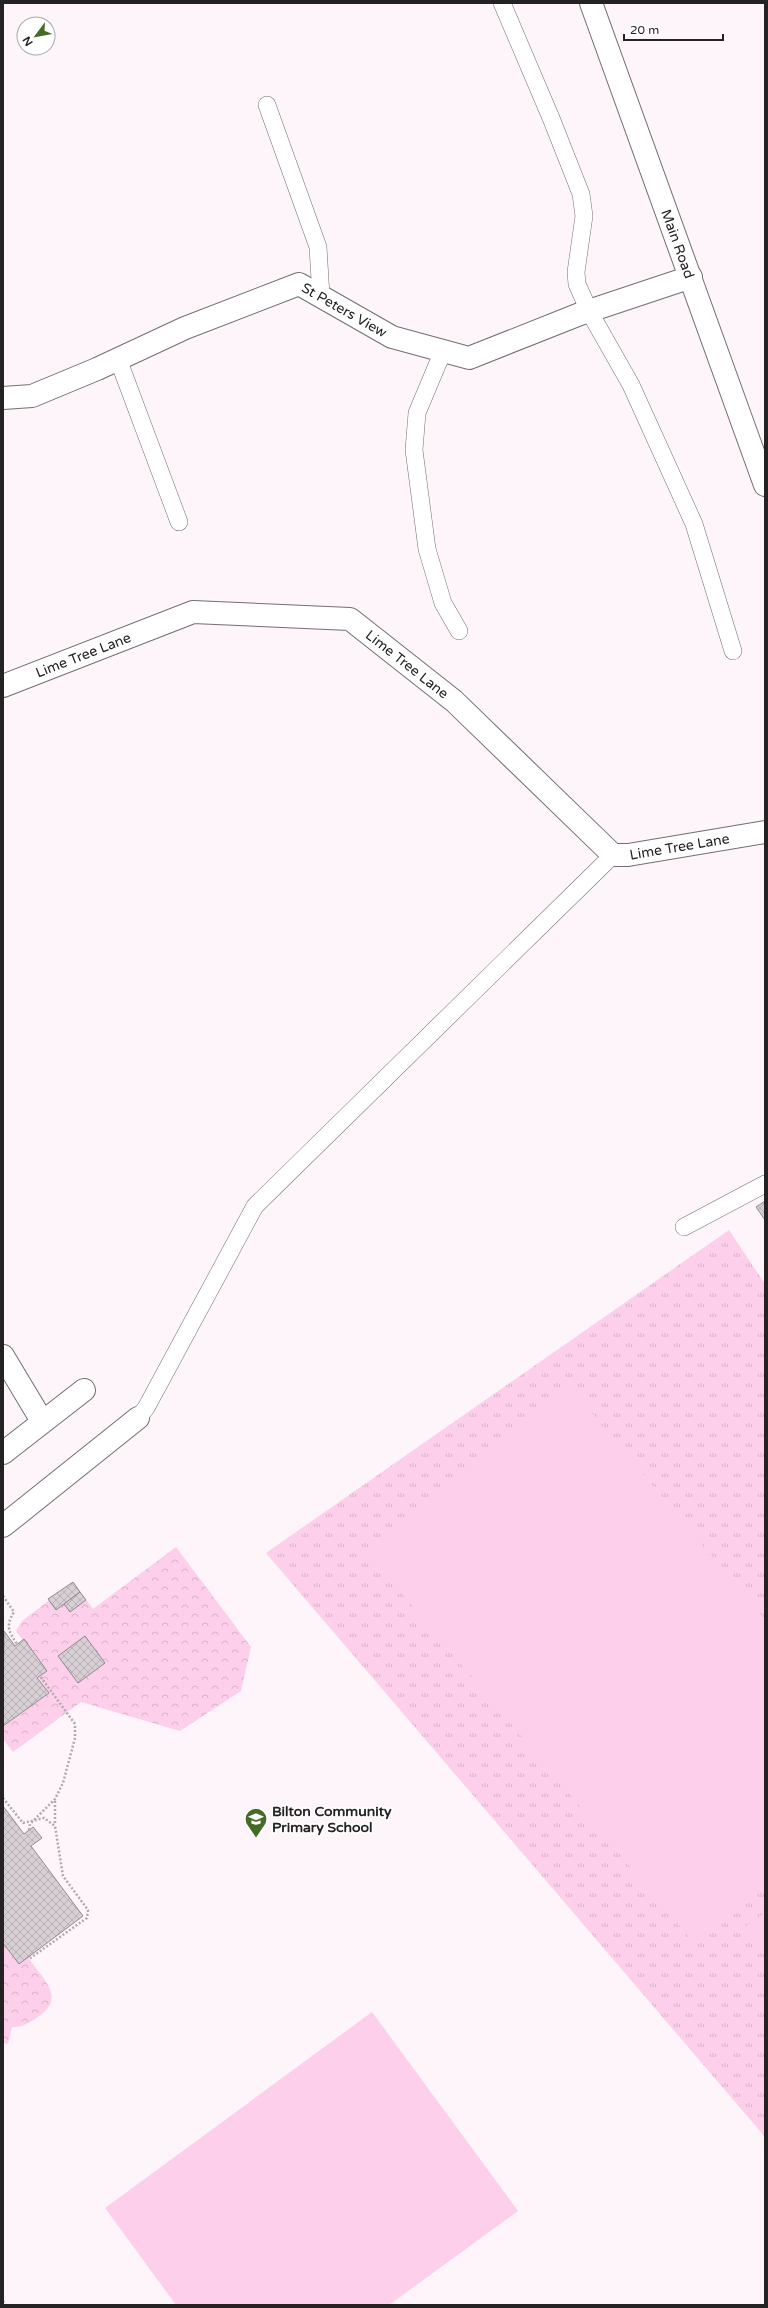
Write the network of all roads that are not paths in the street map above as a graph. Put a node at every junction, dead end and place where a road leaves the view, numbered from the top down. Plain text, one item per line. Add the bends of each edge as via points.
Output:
1 (502, 3) edge
2 (591, 3) edge
3 (267, 105) dead end
4 (691, 277) junction
5 (321, 296) junction
6 (589, 311) junction
7 (443, 351) junction
8 (118, 359) junction
9 (3, 398) edge
10 (765, 485) edge
11 (179, 522) dead end
12 (459, 631) dead end
13 (733, 651) dead end
14 (3, 686) edge
15 (765, 832) edge
16 (613, 855) junction
17 (765, 1184) edge
18 (684, 1227) dead end
19 (3, 1356) edge
20 (84, 1390) dead end
21 (138, 1418) joint
22 (42, 1421) junction
23 (3, 1453) edge
24 (3, 1526) edge

1 - 6 lane via 581,194 584,216 576,272 577,284
2 - 4 street, Main Road
3 - 5 lane via 318,247
4 - 6 street, St Peters View
4 - 10 street, Main Road
5 - 7 street, St Peters View via 392,337
5 - 8 street, St Peters View via 299,284 185,328
6 - 7 street, St Peters View via 469,358
6 - 13 lane via 631,385 694,524
7 - 12 lane via 417,412 414,450 427,549 443,603
8 - 9 street, St Peters View via 32,396
8 - 11 lane
14 - 16 street, Lime Tree Lane via 193,612 350,619 454,701
15 - 16 street, Lime Tree Lane via 628,855
16 - 21 lane via 255,1206 146,1408
17 - 18 lane
19 - 22 street
20 - 22 street
21 - 24 street
22 - 23 street

